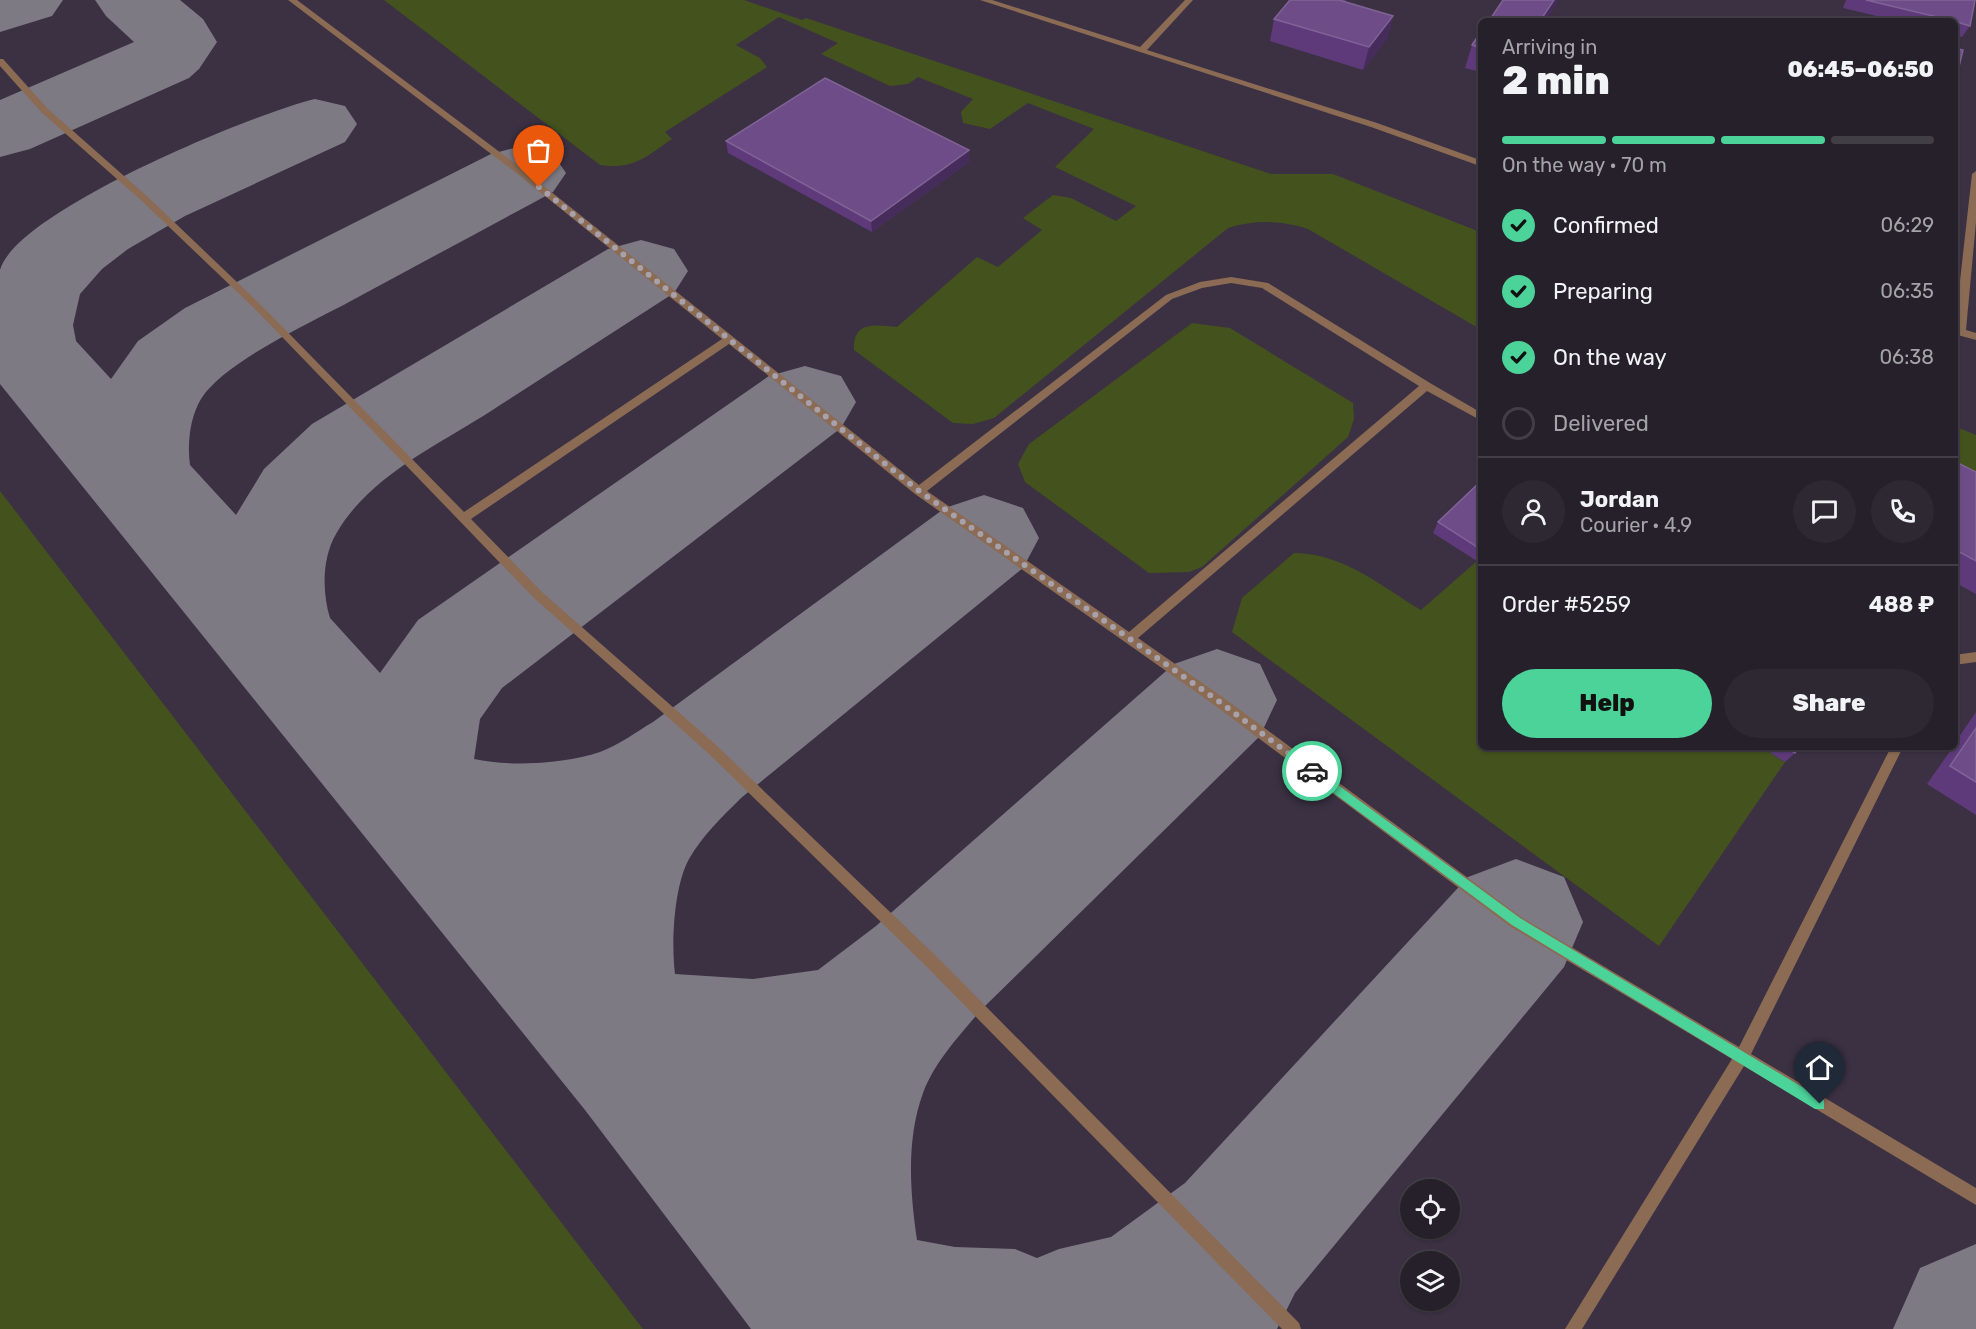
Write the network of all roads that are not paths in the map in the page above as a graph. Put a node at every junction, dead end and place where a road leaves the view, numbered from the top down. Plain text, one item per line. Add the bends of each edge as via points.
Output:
1 (292, 0) edge
2 (984, 0) edge
3 (1189, 0) edge
4 (1142, 51) junction
5 (0, 61) edge
6 (1478, 162) edge
7 (1976, 174) edge
8 (1958, 331) edge
9 (1976, 337) edge
10 (730, 338) junction
11 (1426, 386) junction
12 (1478, 415) edge
13 (919, 491) junction
14 (463, 518) junction
15 (1128, 639) junction
16 (1976, 657) edge
17 (1958, 659) edge
18 (1895, 750) edge
19 (1741, 1058) junction
20 (1976, 1197) edge
21 (1293, 1329) edge
22 (1573, 1329) edge

1 - 10 lane via 522,173
2 - 4 lane
3 - 4 lane
4 - 6 lane
5 - 14 lane via 44,110 260,309
7 - 8 lane
8 - 9 lane
10 - 13 lane
10 - 14 lane
11 - 12 lane
11 - 13 lane via 1265,285 1232,279 1200,285 1169,297
11 - 15 lane
13 - 15 lane
14 - 21 lane via 538,595 712,749 933,963
15 - 19 lane via 1217,700 1516,922
16 - 17 lane
18 - 19 lane
19 - 20 lane
19 - 22 lane

